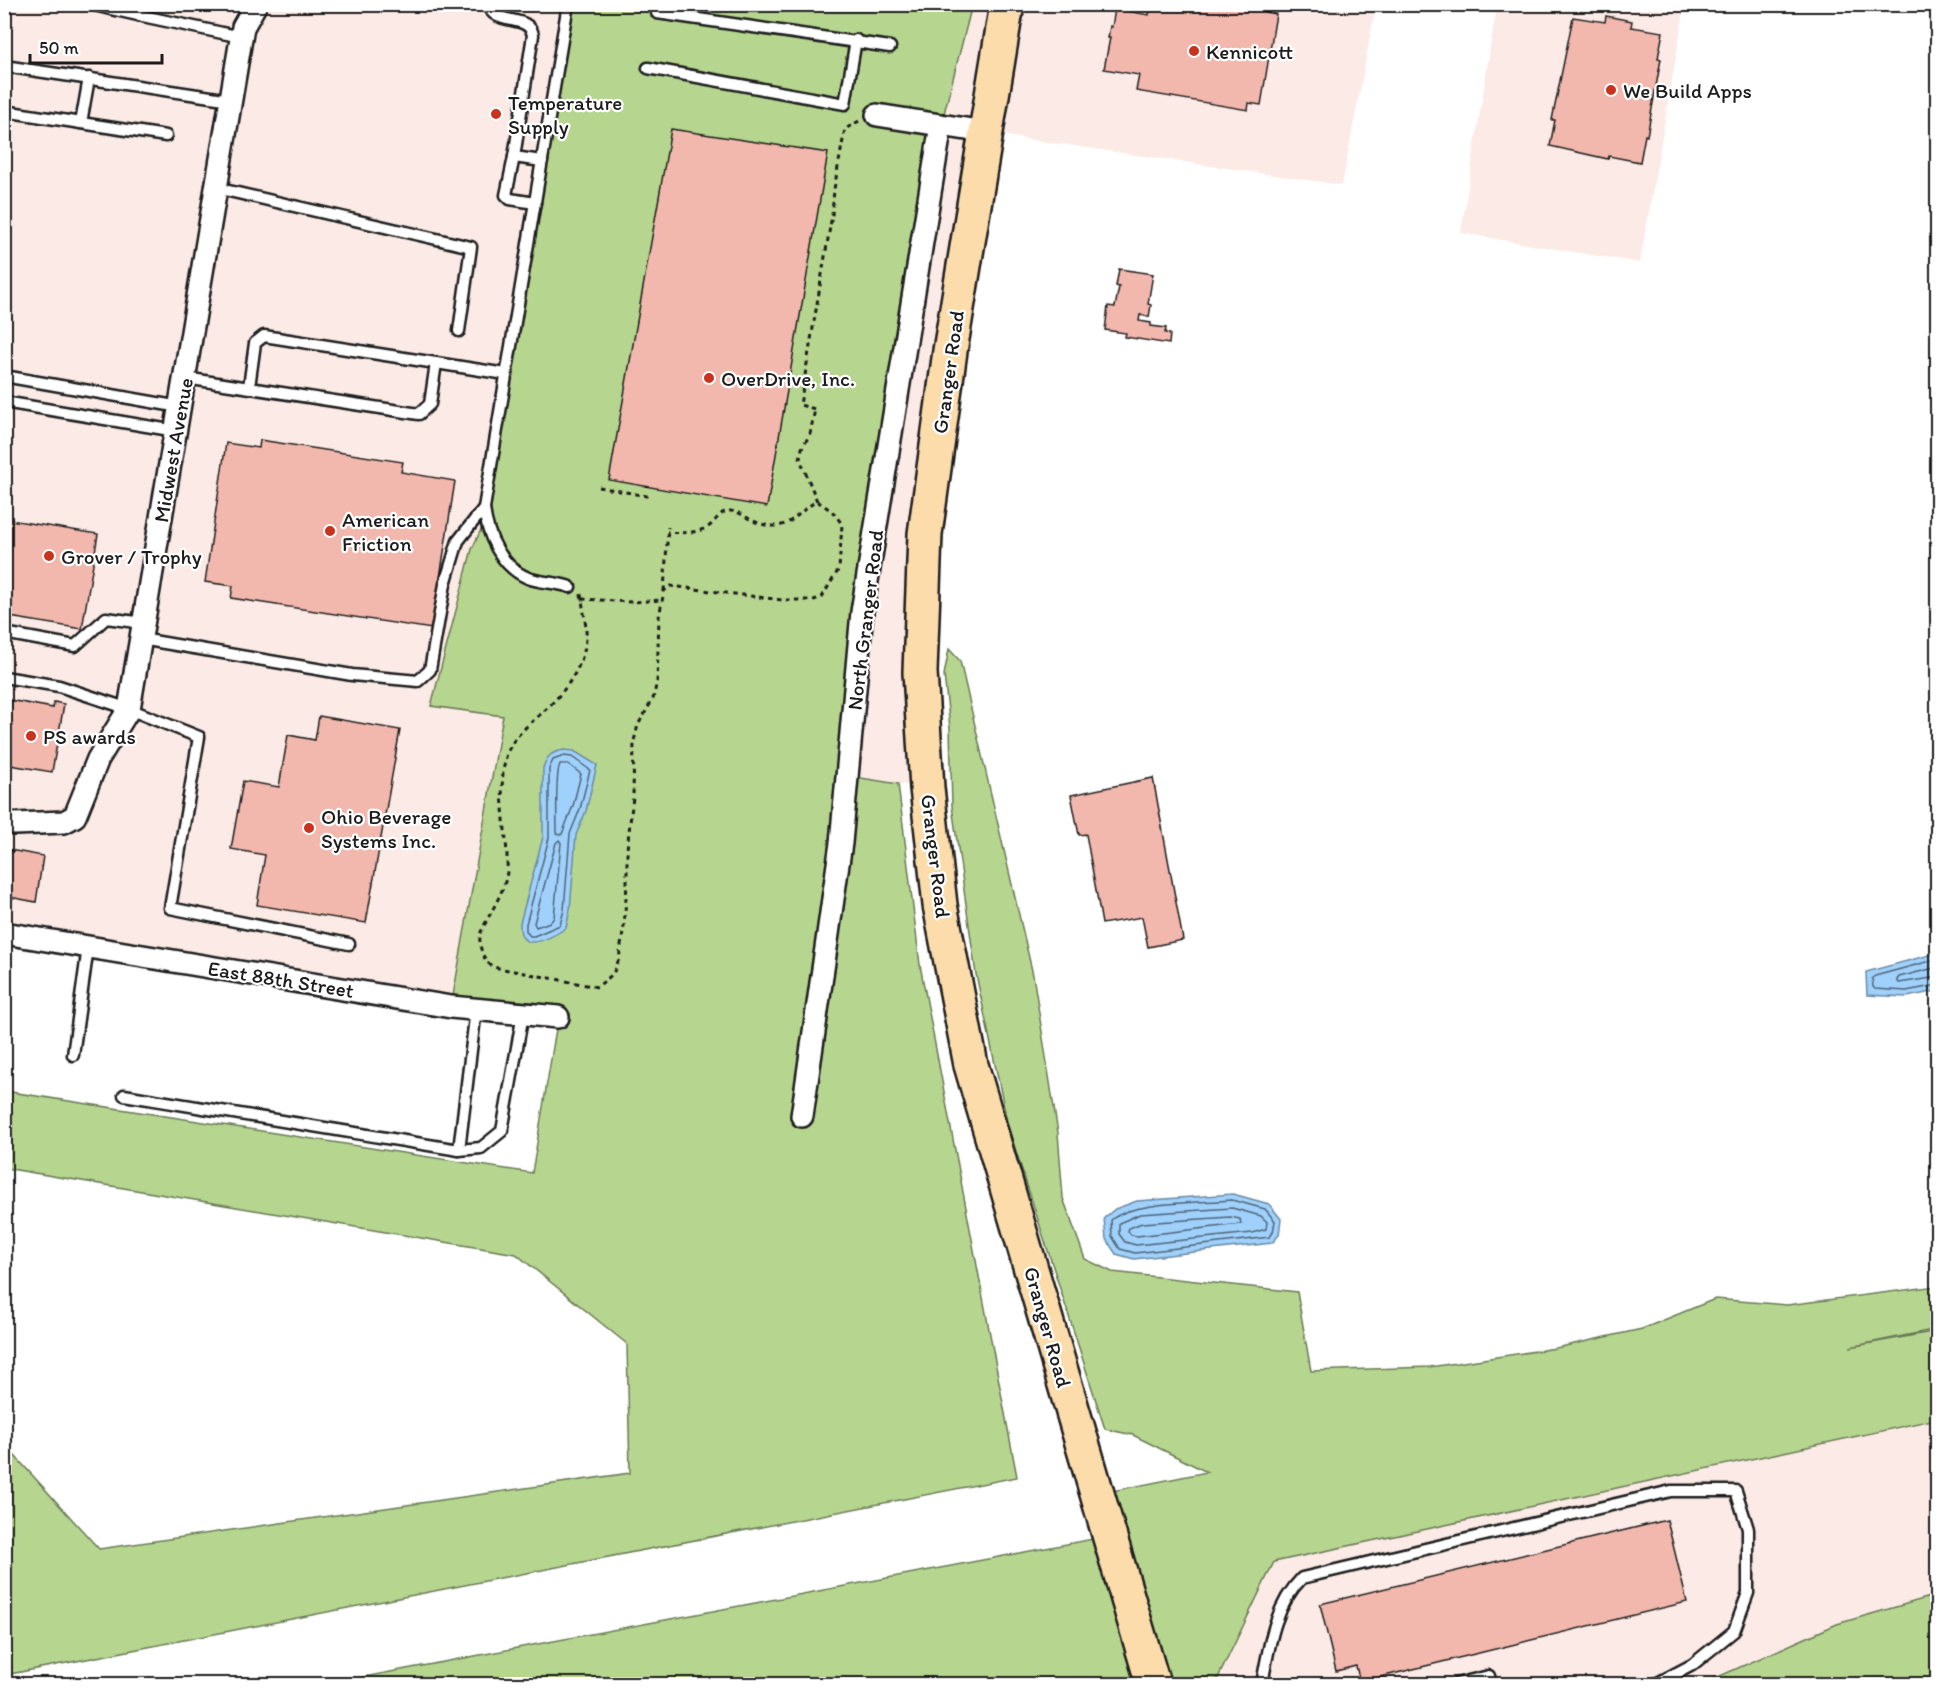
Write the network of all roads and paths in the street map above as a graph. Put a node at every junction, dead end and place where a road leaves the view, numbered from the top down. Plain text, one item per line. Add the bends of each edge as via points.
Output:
1 (89, 4) edge
2 (256, 4) edge
3 (488, 4) edge
4 (568, 4) edge
5 (1006, 4) edge
6 (139, 10) edge
7 (657, 13) dead end
8 (241, 37) junction
9 (856, 40) junction
10 (890, 47) dead end
11 (4, 66) edge
12 (648, 68) dead end
13 (89, 78) junction
14 (231, 100) junction
15 (4, 111) edge
16 (877, 115) joint
17 (81, 123) junction
18 (940, 125) junction
19 (985, 132) junction
20 (166, 136) dead end
21 (514, 157) junction
22 (542, 161) junction
23 (216, 188) junction
24 (535, 203) junction
25 (459, 331) dead end
26 (436, 363) junction
27 (506, 374) junction
28 (4, 376) edge
29 (185, 378) junction
30 (249, 387) junction
31 (4, 402) edge
32 (180, 407) junction
33 (176, 431) junction
34 (599, 487) dead end
35 (652, 497) dead end
36 (817, 501) junction
37 (484, 508) junction
38 (669, 527) dead end
39 (667, 532) junction
40 (575, 588) joint
41 (664, 591) junction
42 (582, 599) junction
43 (662, 600) junction
44 (142, 631) junction
45 (4, 633) edge
46 (4, 677) edge
47 (129, 709) junction
48 (4, 822) edge
49 (4, 933) edge
50 (349, 944) dead end
51 (88, 947) junction
52 (476, 1009) junction
53 (523, 1014) junction
54 (558, 1017) dead end
55 (73, 1054) dead end
56 (124, 1095) dead end
57 (802, 1116) dead end
58 (459, 1150) junction
59 (1153, 1684) edge
60 (1262, 1684) edge
61 (1456, 1684) edge
62 (1491, 1684) edge
63 (1656, 1684) edge

1 - 6 lane
2 - 8 street, Midwest Avenue
3 - 21 lane via 495,16 526,24 533,35
4 - 22 lane
5 - 19 main road, Granger Road
6 - 8 lane
7 - 9 lane
8 - 14 street, Midwest Avenue
9 - 10 lane
9 - 12 lane via 845,104
11 - 13 lane
13 - 14 lane
13 - 17 lane
14 - 23 street, Midwest Avenue
15 - 17 lane
16 - 18 street
16 - 36 path via 845,129 800,405 815,409 800,459
17 - 20 lane
18 - 19 street
18 - 57 street, North Granger Road via 862,612 841,843
19 - 59 main road, Granger Road via 925,534 920,672 927,788 940,905 971,1065
21 - 22 lane
21 - 24 lane via 506,195 510,200
22 - 24 lane
23 - 25 lane via 471,247
23 - 29 street, Midwest Avenue
24 - 27 lane
26 - 27 lane
26 - 30 lane via 430,405 419,414
26 - 30 lane via 264,336 255,344
27 - 37 lane
28 - 32 lane
29 - 30 lane
29 - 32 street, Midwest Avenue
31 - 33 lane
32 - 33 street, Midwest Avenue
33 - 44 street, Midwest Avenue
34 - 35 path
36 - 39 path via 785,525 756,522 731,511 708,527 688,534
36 - 41 path via 842,524 839,569 822,597 783,600 671,586
37 - 40 lane via 485,521 499,553 515,571
37 - 44 lane via 458,541 445,584 430,670 418,681 352,675
38 - 39 path
39 - 41 path
40 - 42 path
41 - 43 path
42 - 43 path
42 - 43 path via 586,636 581,662 552,704 509,748 503,793 506,876 479,944 493,967 597,987 613,974 619,959 633,797 633,741 657,681
44 - 45 lane via 106,618 75,646
44 - 47 street, Midwest Avenue
46 - 47 lane via 59,686
47 - 48 street, Midwest Avenue via 98,759 75,816 64,822
47 - 50 lane via 199,737 170,908
49 - 51 street, East 88th Street
51 - 52 street, East 88th Street
51 - 55 lane
52 - 53 street, East 88th Street
52 - 58 lane
53 - 54 street, East 88th Street
53 - 58 lane via 502,1131 481,1148
56 - 58 lane
60 - 63 lane via 1271,1632 1291,1589 1302,1578 1671,1491 1736,1491 1748,1529 1748,1593 1734,1632 1692,1665
61 - 62 lane via 1489,1676

